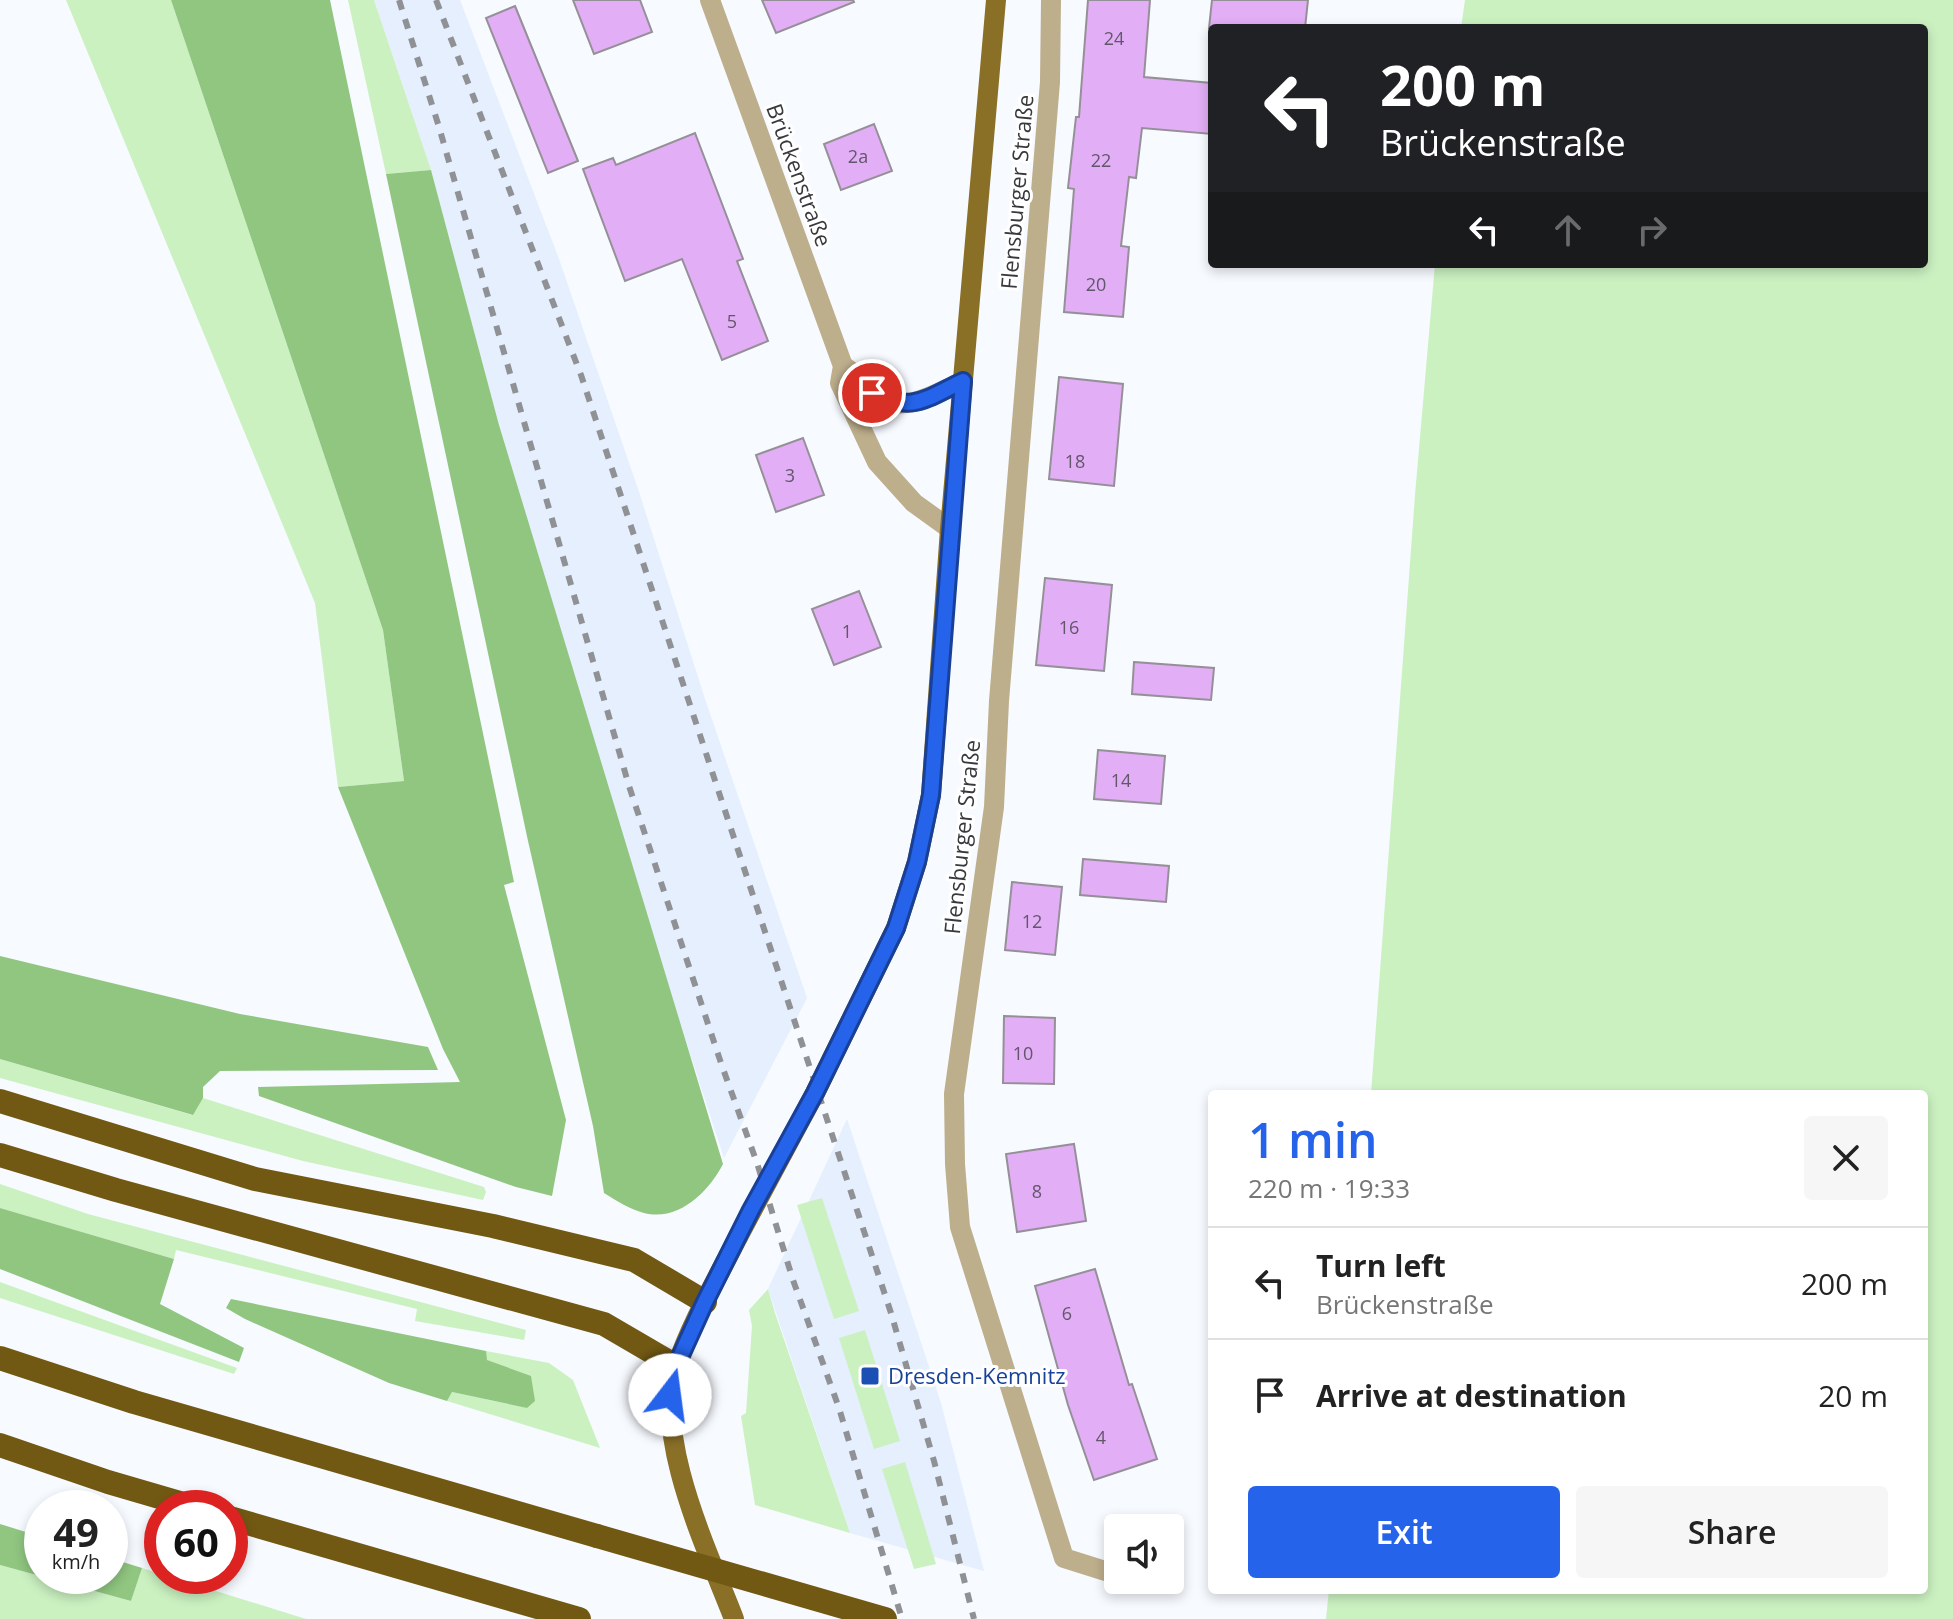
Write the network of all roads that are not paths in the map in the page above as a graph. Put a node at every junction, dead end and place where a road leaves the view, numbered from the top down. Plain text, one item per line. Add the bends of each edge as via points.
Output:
1 (710, 0) edge
2 (996, 0) edge
3 (1051, 0) edge
4 (843, 366) junction
5 (963, 381) junction
6 (950, 529) junction
7 (0, 1101) edge
8 (0, 1155) edge
9 (705, 1302) junction
10 (0, 1358) edge
11 (676, 1366) junction
12 (0, 1445) edge
13 (144, 1493) edge
14 (248, 1523) edge
15 (1104, 1571) edge
16 (579, 1619) edge
17 (734, 1619) edge
18 (885, 1619) edge

1 - 4 street, Brückenstraße
2 - 5 main road
3 - 15 street, Flensburger Straße via 1050,82 994,807 954,1094 955,1164 960,1227 1064,1558
4 - 5 street, Brückenstraße via 872,393 894,404 919,402
4 - 6 street, Brückenstraße via 840,383 877,462 914,503
5 - 6 main road
6 - 9 main road, bridge via 931,795 917,862 896,928
7 - 9 highway via 255,1179 634,1260
8 - 11 highway via 604,1324
9 - 11 main road
10 - 18 highway, bridge via 134,1402
11 - 17 main road via 670,1395 677,1460
12 - 13 highway
14 - 16 highway

